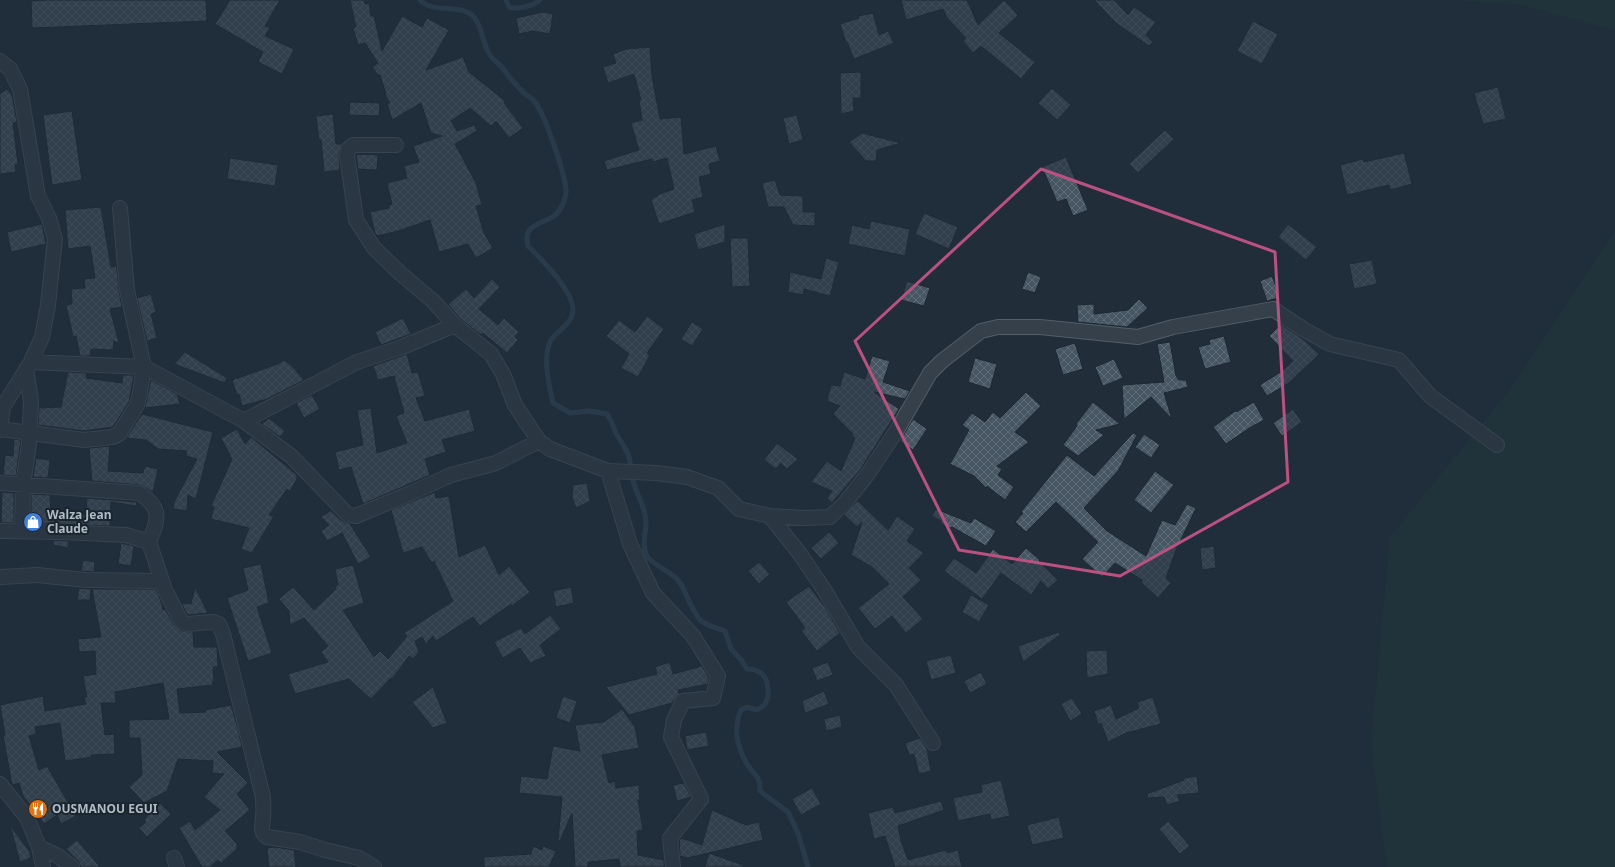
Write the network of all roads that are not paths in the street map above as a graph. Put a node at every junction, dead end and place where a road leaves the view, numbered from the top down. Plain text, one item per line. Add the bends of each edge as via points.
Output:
1 (0, 61) edge
2 (396, 145) dead end
3 (120, 208) dead end
4 (455, 325) junction
5 (29, 365) junction
6 (144, 367) junction
7 (244, 421) junction
8 (0, 430) edge
9 (29, 433) junction
10 (539, 441) junction
11 (1497, 445) dead end
12 (612, 471) junction
13 (0, 483) edge
14 (23, 485) junction
15 (770, 516) junction
16 (0, 531) edge
17 (22, 531) junction
18 (149, 542) junction
19 (0, 577) edge
20 (162, 581) junction
21 (933, 743) dead end
22 (0, 784) edge
23 (39, 847) junction
24 (43, 867) edge
25 (72, 867) edge
26 (374, 867) edge
27 (673, 867) edge

1 - 5 street via 10,69 20,89 38,196 49,218 55,239 42,337
2 - 4 street via 353,145 348,149 356,220 374,248 433,301
3 - 6 street via 127,290
4 - 7 street via 357,362
4 - 10 street via 491,354 503,374 515,405
5 - 6 street
5 - 8 street via 3,407
5 - 9 street
6 - 7 street
6 - 9 street via 137,405 119,434 113,438 84,440
7 - 10 street via 291,456 348,515 356,516 451,475 496,463
8 - 9 street
9 - 14 street
10 - 12 street via 550,449
11 - 15 street via 1430,396 1399,360 1330,344 1273,309 1173,327 1138,338 1040,327 998,327 981,331 930,373 867,475 845,503 830,517
12 - 15 street via 687,476 718,488 739,509
12 - 27 street via 630,544 653,593 693,636 718,676 713,698 683,701 674,720 671,737 701,799 670,838
13 - 14 street
14 - 17 street
14 - 18 street via 139,493 147,498 158,515
15 - 21 street via 825,591 858,647 896,685
16 - 17 street
17 - 18 street via 126,535
18 - 20 street
19 - 20 street via 37,575 86,580
20 - 26 street via 181,621 186,624 219,624 262,797 261,828 264,834 267,837 300,842 359,858
22 - 23 street via 27,818
23 - 24 street
23 - 25 street via 58,856

